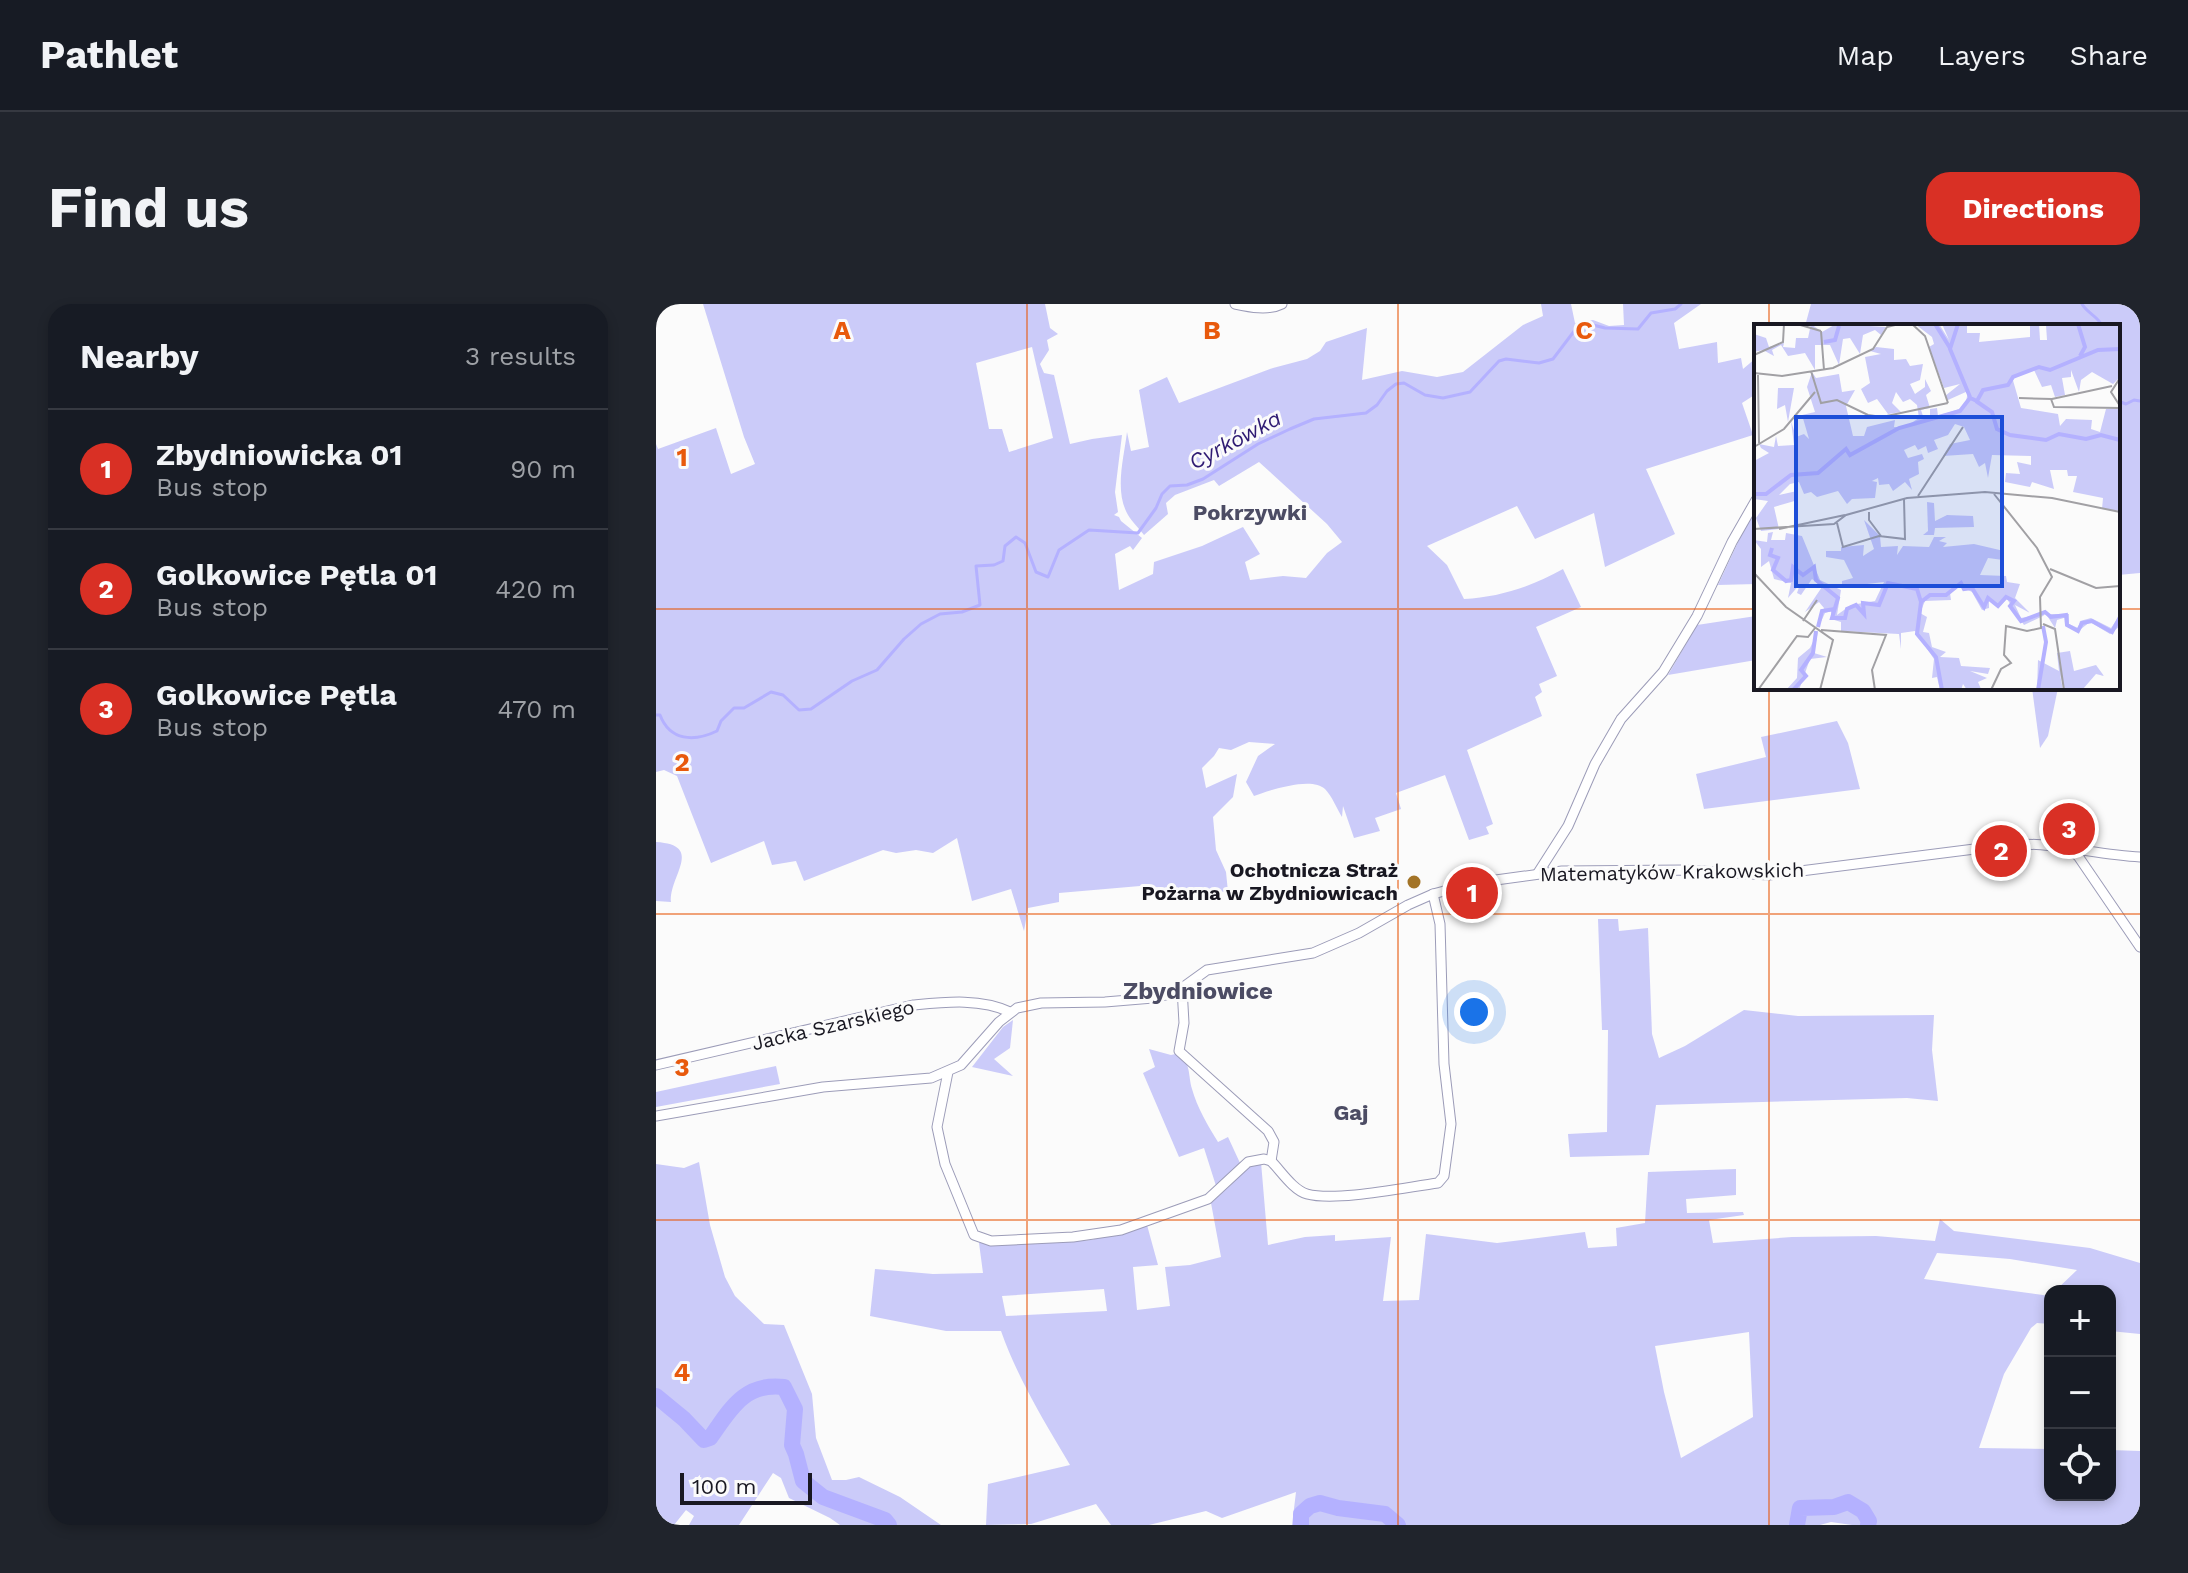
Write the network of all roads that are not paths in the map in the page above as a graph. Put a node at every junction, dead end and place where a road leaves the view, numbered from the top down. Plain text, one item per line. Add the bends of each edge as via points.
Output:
1 (1235, 304) edge
2 (1282, 304) edge
3 (1754, 504) edge
4 (2070, 849) junction
5 (2140, 857) edge
6 (1538, 873) junction
7 (1433, 894) junction
8 (2140, 947) edge
9 (1182, 988) junction
10 (1010, 1012) junction
11 (656, 1065) edge
12 (948, 1072) junction
13 (656, 1116) edge
14 (1271, 1161) junction

1 - 2 street
3 - 6 street via 1674,655 1621,719 1568,826
4 - 5 street, Matematyków Krakowskich
4 - 6 street, Matematyków Krakowskich via 2014,844 1769,875 1684,870
4 - 8 street
6 - 7 street, Matematyków Krakowskich
7 - 9 street, Matematyków Krakowskich via 1313,953 1207,970
7 - 14 street via 1440,924 1451,1124 1444,1176 1438,1183 1349,1195 1306,1194
9 - 10 street, Matematyków Krakowskich via 1153,998 1041,1003
9 - 14 street via 1179,1051 1268,1131 1274,1142
10 - 11 street, Jacka Szarskiego via 980,1004 913,1005
10 - 12 street via 961,1065
12 - 13 street
12 - 14 street via 937,1127 945,1164 977,1238 1073,1237 1121,1230 1208,1199 1248,1162

